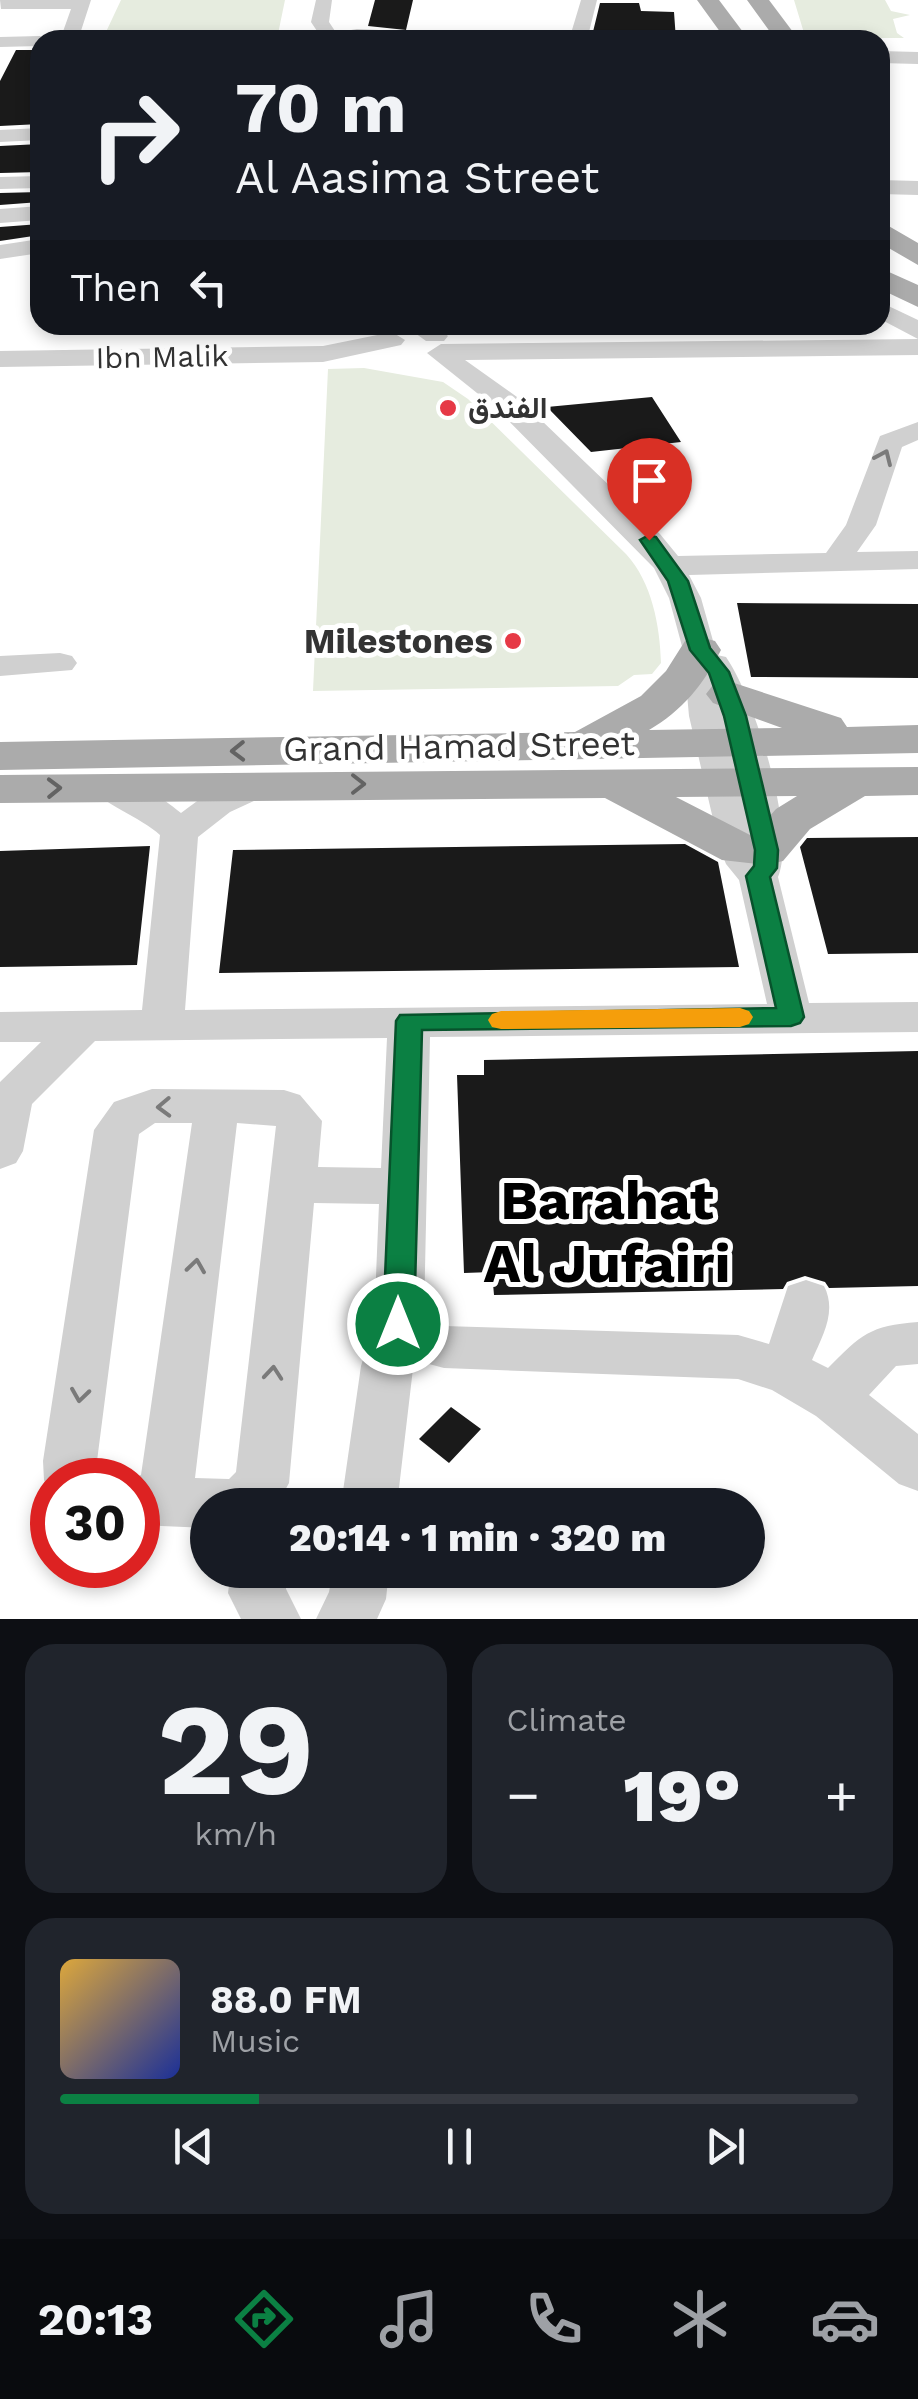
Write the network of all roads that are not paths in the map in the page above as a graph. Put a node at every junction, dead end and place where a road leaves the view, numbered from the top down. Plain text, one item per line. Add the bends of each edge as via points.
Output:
1 (324, 0) edge
2 (589, 0) edge
3 (708, 0) edge
4 (0, 3) edge
5 (77, 3) edge
6 (320, 22) junction
7 (728, 26) edge
8 (53, 30) edge
9 (71, 30) edge
10 (308, 30) edge
11 (325, 30) edge
12 (581, 30) edge
13 (30, 42) edge
14 (0, 45) edge
15 (30, 134) edge
16 (0, 136) edge
17 (30, 182) edge
18 (0, 183) edge
19 (30, 214) edge
20 (0, 216) edge
21 (890, 237) edge
22 (30, 248) edge
23 (0, 252) edge
24 (918, 256) edge
25 (890, 273) edge
26 (901, 296) edge
27 (918, 331) edge
28 (123, 335) edge
29 (877, 335) edge
30 (417, 344) edge
31 (863, 345) junction
32 (918, 347) edge
33 (546, 350) junction
34 (131, 358) junction
35 (0, 359) edge
36 (482, 384) junction
37 (918, 430) edge
38 (860, 525) junction
39 (918, 560) edge
40 (834, 562) junction
41 (669, 566) junction
42 (700, 650) junction
43 (60, 663) dead end
44 (0, 666) edge
45 (728, 694) junction
46 (918, 739) edge
47 (860, 761) junction
48 (733, 762) junction
49 (2, 763) edge
50 (591, 764) junction
51 (918, 782) edge
52 (260, 784) junction
53 (108, 787) junction
54 (179, 832) junction
55 (754, 858) junction
56 (918, 1016) edge
57 (791, 1017) junction
58 (409, 1021) junction
59 (162, 1025) junction
60 (85, 1026) junction
61 (0, 1027) edge
62 (5, 1098) edge
63 (217, 1106) junction
64 (0, 1151) edge
65 (291, 1185) junction
66 (402, 1186) junction
67 (806, 1300) dead end
68 (408, 1332) junction
69 (918, 1343) edge
70 (761, 1363) junction
71 (834, 1397) junction
72 (70, 1458) edge
73 (158, 1458) edge
74 (918, 1467) edge
75 (259, 1488) edge
76 (371, 1488) edge
77 (160, 1501) edge
78 (190, 1502) edge
79 (257, 1588) edge
80 (359, 1588) edge
81 (272, 1619) edge
82 (345, 1619) edge

1 - 6 street
2 - 12 street
3 - 7 main road
4 - 5 street
5 - 8 street
5 - 9 street
6 - 10 street
6 - 11 street
13 - 14 street
15 - 16 street
17 - 18 street
19 - 20 street
21 - 24 main road
22 - 23 street
25 - 26 main road
26 - 27 street
28 - 34 street
29 - 31 street
30 - 33 street
30 - 34 street, Ibn Malik via 323,354
30 - 36 street
31 - 32 street
31 - 33 street
33 - 36 street
34 - 35 street, Ibn Malik
36 - 41 street
38 -> 37 street via 890,442
38 - 39 street
38 - 40 street
39 - 40 street
40 - 41 street
41 - 42 street
42 - 45 street
42 - 48 street via 701,682
42 - 50 main road via 670,694 623,726
43 - 44 street
45 - 47 main road
45 - 48 street
46 - 47 main road, Grand Hamad Street
47 - 48 main road, Grand Hamad Street
47 - 51 main road, Grand Hamad Street
47 - 55 main road
48 - 50 main road, Grand Hamad Street
48 - 55 street
50 -> 49 main road, Grand Hamad Street
49 -> 53 main road, Grand Hamad Street
52 -> 50 main road, Grand Hamad Street
50 - 55 main road
52 - 53 main road, Grand Hamad Street
52 - 54 street
53 - 54 street via 138,798
54 - 59 street
55 - 57 street
56 - 57 street
57 - 58 street
58 - 59 street
58 - 66 street
59 - 60 street
60 - 61 street
60 - 62 street
62 - 64 street
63 - 65 street via 275,1106 296,1116
63 -> 72 street via 142,1108 117,1130
73 -> 63 street
65 - 66 street
75 -> 65 street
66 - 68 street
67 - 70 street via 801,1328
68 - 70 street via 444,1347
68 - 76 street via 382,1400
69 - 71 street via 883,1346
70 - 71 street
71 - 74 street
77 - 78 street
79 - 81 street
80 - 82 street

